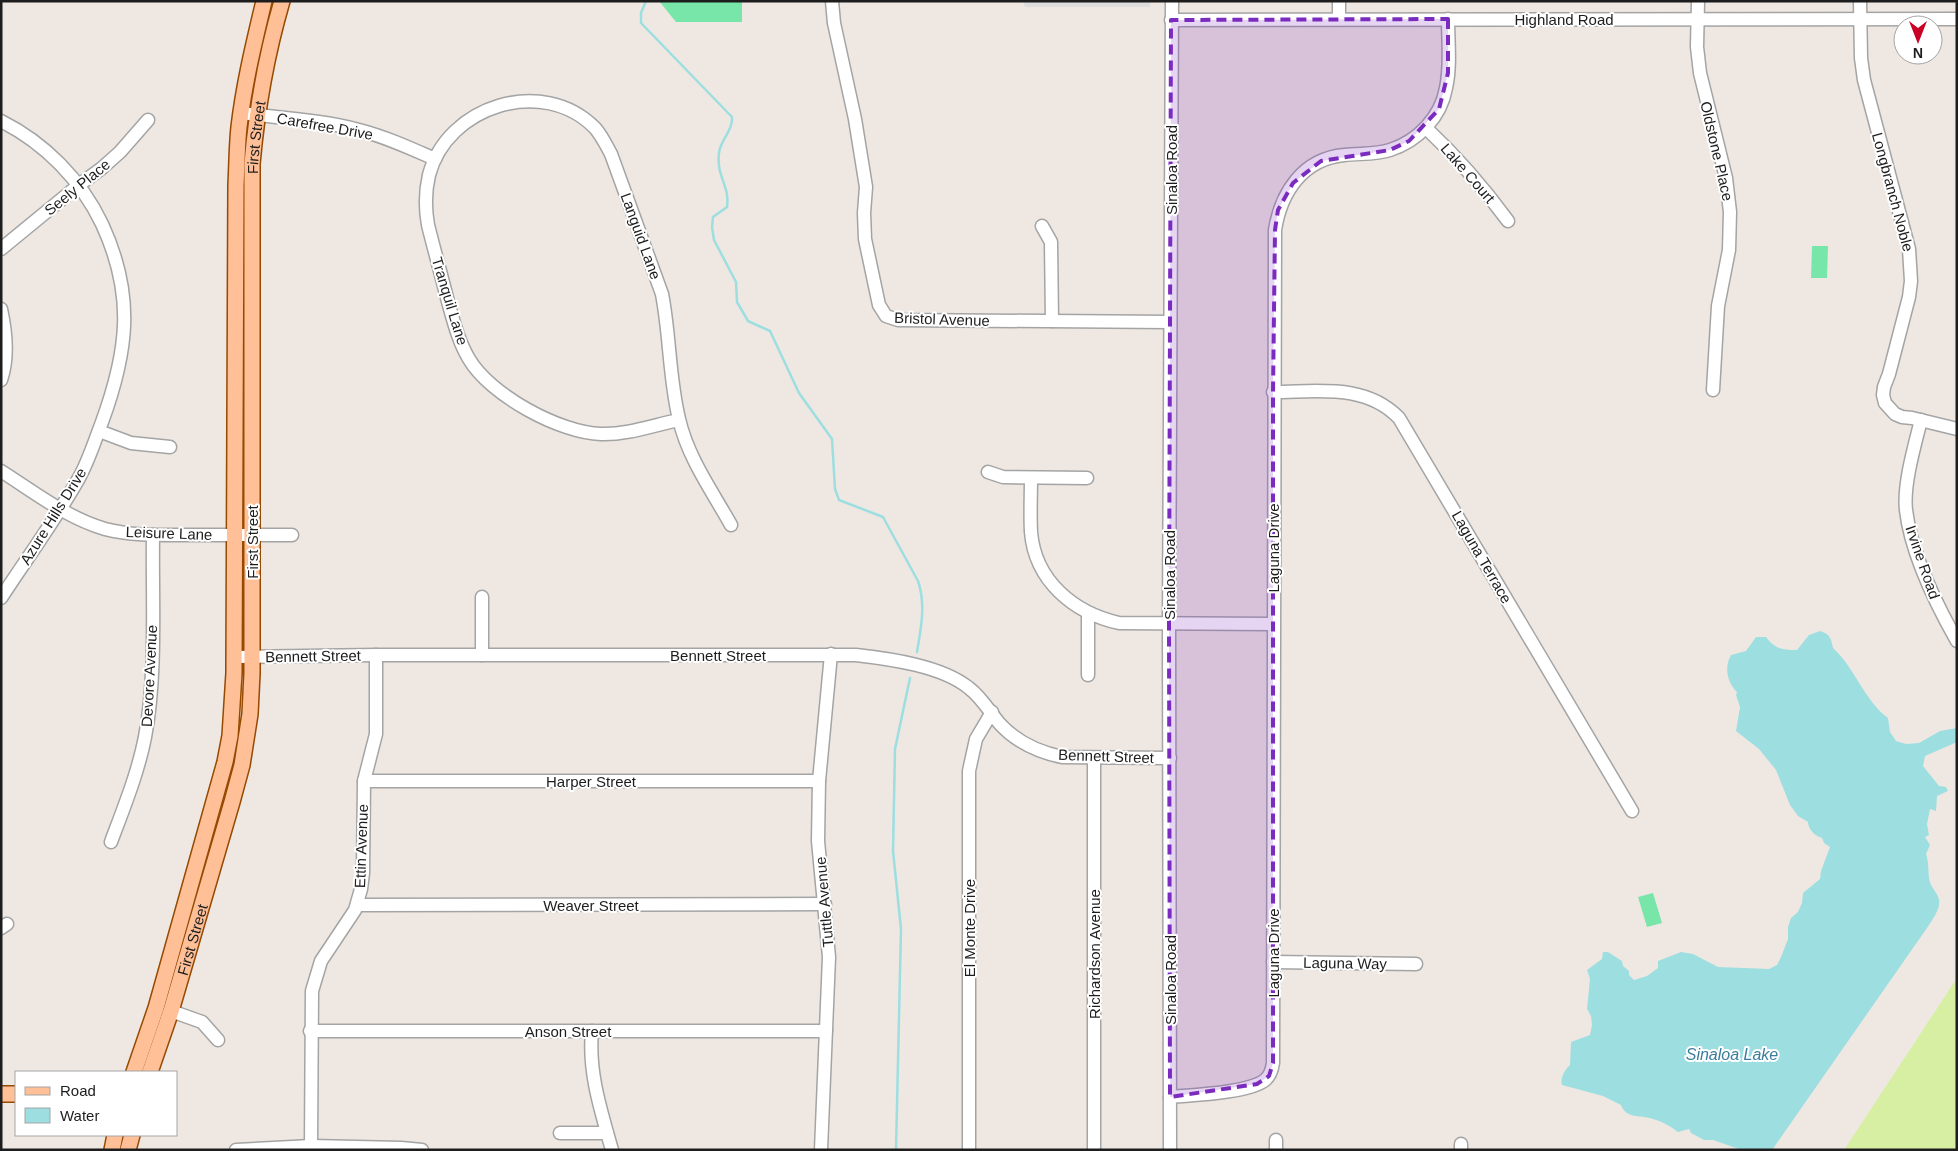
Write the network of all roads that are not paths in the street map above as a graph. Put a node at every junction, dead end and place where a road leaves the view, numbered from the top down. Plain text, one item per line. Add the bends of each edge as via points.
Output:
1 (264, 1) edge
2 (282, 1) edge
3 (832, 1) edge
4 (1172, 1) edge
5 (1340, 1) edge
6 (1698, 1) edge
7 (1860, 1) edge
8 (1339, 19) junction
9 (1448, 19) junction
10 (1698, 19) junction
11 (1860, 19) junction
12 (1957, 19) edge
13 (1171, 20) junction
14 (241, 113) junction
15 (257, 115) junction
16 (148, 120) dead end
17 (1, 121) edge
18 (1426, 128) junction
19 (435, 159) junction
20 (79, 185) junction
21 (1508, 221) dead end
22 (1042, 226) dead end
23 (1, 249) edge
24 (1, 309) edge
25 (1052, 321) junction
26 (1170, 322) junction
27 (1, 380) edge
28 (1713, 390) dead end
29 (1274, 392) junction
30 (679, 420) junction
31 (1921, 420) junction
32 (1957, 429) edge
33 (99, 431) junction
34 (170, 448) dead end
35 (1, 471) edge
36 (988, 472) dead end
37 (1031, 478) junction
38 (1087, 478) dead end
39 (60, 508) junction
40 (731, 525) dead end
41 (153, 535) junction
42 (234, 535) junction
43 (252, 535) junction
44 (292, 535) dead end
45 (482, 597) dead end
46 (1, 598) edge
47 (1088, 614) junction
48 (1169, 624) junction
49 (1273, 624) junction
50 (1957, 641) edge
51 (830, 654) junction
52 (376, 655) junction
53 (482, 655) junction
54 (252, 656) junction
55 (234, 657) junction
56 (1088, 674) dead end
57 (992, 712) junction
58 (1094, 758) junction
59 (1170, 758) junction
60 (819, 781) junction
61 (364, 782) junction
62 (1632, 812) dead end
63 (111, 842) dead end
64 (825, 904) junction
65 (357, 905) junction
66 (1273, 962) junction
67 (1416, 964) dead end
68 (171, 1011) junction
69 (826, 1030) junction
70 (310, 1031) junction
71 (592, 1031) junction
72 (218, 1040) dead end
73 (134, 1071) edge
74 (150, 1071) edge
75 (1, 1094) edge
76 (15, 1094) edge
77 (1170, 1098) junction
78 (560, 1133) dead end
79 (608, 1133) junction
80 (115, 1136) edge
81 (132, 1136) edge
82 (310, 1146) junction
83 (112, 1150) edge
84 (128, 1150) edge
85 (241, 1150) edge
86 (422, 1150) edge
87 (612, 1150) edge
88 (821, 1150) edge
89 (969, 1150) edge
90 (1094, 1150) edge
91 (1170, 1150) edge

1 - 14 main road, First Street
2 - 15 main road, First Street via 270,42
3 - 25 street, Bristol Avenue via 866,187 865,239 881,311 898,320
4 - 13 street, Sinaloa Road
5 - 8 street
6 - 10 street, Oldstone Place
7 - 11 street, Longbranch Noble
8 - 9 street, Highland Road
8 - 13 street, Highland Road
9 - 10 street, Highland Road
9 - 18 street, Laguna Drive via 1446,89 1439,109
10 - 11 street, Highland Road
10 - 28 street, Oldstone Place via 1700,73 1726,178 1730,212 1728,250 1718,306
11 - 12 street, Highland Road
11 - 31 street, Longbranch Noble via 1864,80 1911,265 1909,297 1883,395 1885,404 1895,414
13 - 26 street, Sinaloa Road
14 - 15 street, Carefree Drive
14 - 42 main road, First Street via 236,185
15 - 19 street, Carefree Drive via 358,130 388,138
15 - 43 main road, First Street via 252,164
16 - 20 street, Seely Place via 120,152
17 - 20 street, Azure Hills Drive via 30,138
18 - 21 street, Lake Court via 1460,161
18 - 29 street, Laguna Drive via 1390,150 1322,161 1301,175 1286,193 1278,210 1275,230
19 - 30 street, Tranquil Lane via 426,192 428,225 458,337 469,360 483,378 513,402 583,432 619,434
19 - 30 street, Languid Lane via 465,122 485,110 509,102 557,105 578,114 595,128 611,154 662,294
20 - 23 street, Seely Place
20 - 33 street, Azure Hills Drive via 110,242 124,302 120,365
22 - 25 street via 1051,242
24 - 27 street via 6,330
25 - 26 street, Bristol Avenue
26 - 48 street, Sinaloa Road
29 - 49 street, Laguna Drive
29 - 62 street, Laguna Terrace via 1358,394 1381,402 1399,418
30 - 40 street, Languid Lane via 694,462
31 - 32 street, Longbranch Noble
31 - 50 street, Irvine Road via 1906,509 1933,599
33 - 34 street via 131,442
33 - 39 street, Azure Hills Drive via 80,476
35 - 39 street, Leisure Lane
36 - 37 street via 1003,477
37 - 38 street
37 - 47 street via 1031,533 1039,563 1059,593
39 - 41 street, Leisure Lane via 104,528 128,534
39 - 46 street, Azure Hills Drive
41 - 42 street, Leisure Lane
41 - 63 street, Devore Avenue via 149,708 138,767
42 - 43 street, Leisure Lane
42 - 55 main road, First Street
43 - 44 street, Leisure Lane
43 - 54 main road, First Street
45 - 53 street
47 - 48 street via 1119,623
47 - 56 street
48 - 49 street
48 - 59 street, Sinaloa Road
49 - 66 street, Laguna Drive
51 - 53 street, Bennett Street
51 - 57 street, Bennett Street via 878,657 939,671 969,688
51 - 60 street, Tuttle Avenue
52 - 53 street, Bennett Street
52 - 54 street, Bennett Street
52 - 61 street, Ettin Avenue via 376,734
54 - 55 street, Bennett Street
54 - 68 main road, First Street via 250,714 242,765
55 - 73 main road, First Street via 232,711 225,762 156,1008
57 - 58 street, Bennett Street via 1012,734 1036,750 1062,757
57 - 89 street, El Monte Drive via 976,739 969,771
58 - 59 street, Bennett Street
58 - 90 street, Richardson Avenue
59 - 77 street, Sinaloa Road
60 - 61 street, Harper Street
60 - 64 street, Tuttle Avenue via 818,840
61 - 65 street, Ettin Avenue via 363,873
64 - 65 street, Weaver Street
64 - 69 street, Tuttle Avenue via 829,957
65 - 70 street, Ettin Avenue via 320,961 312,991
66 - 67 street, Laguna Way
66 - 77 street, Laguna Drive via 1273,1063 1269,1076 1257,1084 1230,1091
68 - 72 street via 202,1022
68 - 74 main road, First Street
69 - 71 street, Anson Street
69 - 88 street, Tuttle Avenue
70 - 71 street, Anson Street
70 - 82 street, Ettin Avenue
71 - 79 street via 592,1069
75 - 76 main road
77 - 91 street, Sinaloa Road
78 - 79 street
79 - 87 street
80 - 83 main road
81 - 84 main road
82 - 85 street
82 - 86 street

